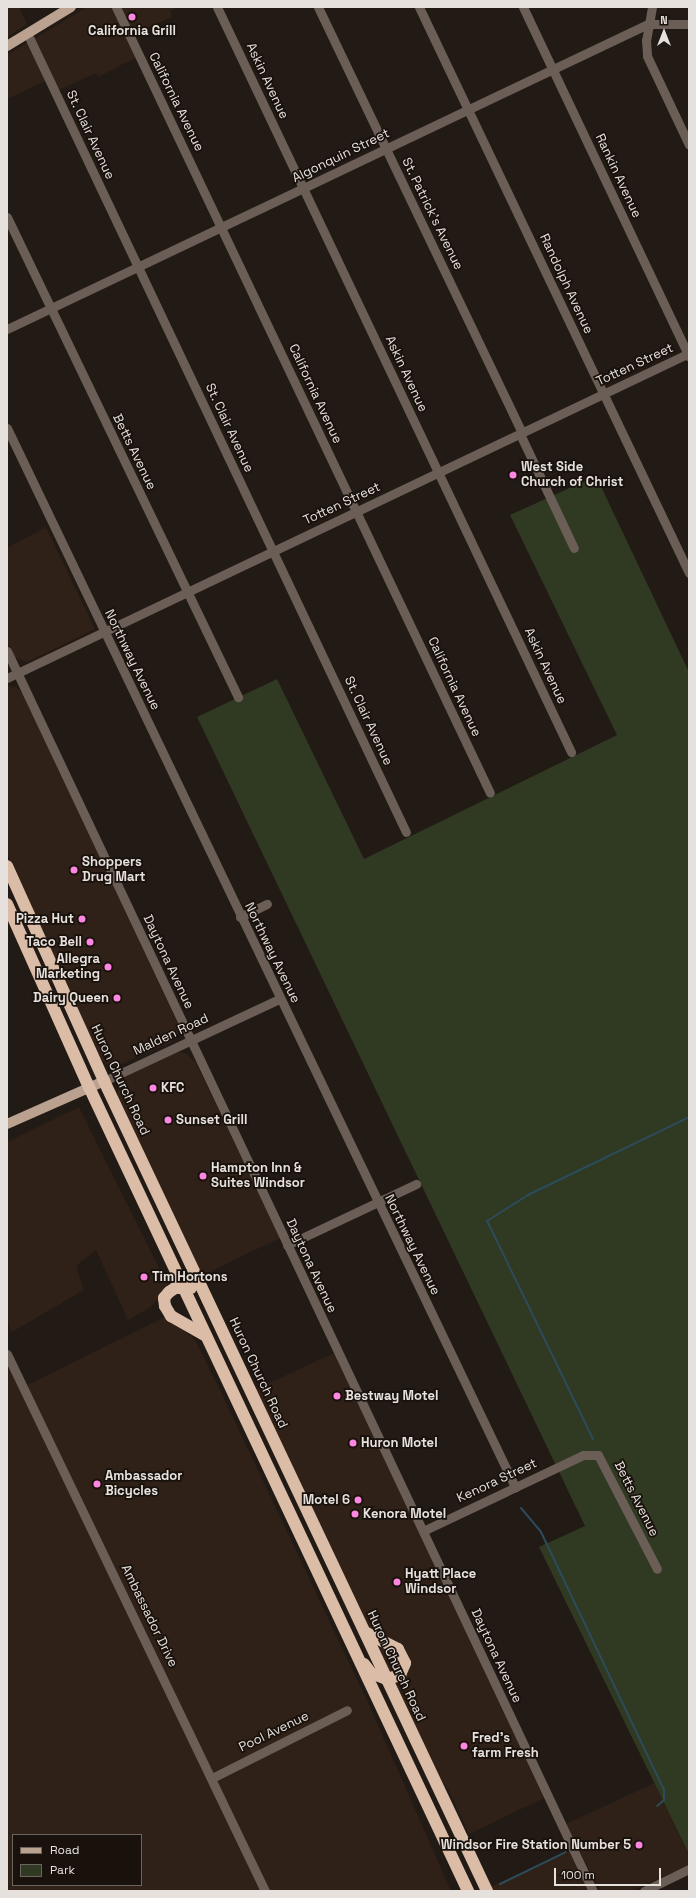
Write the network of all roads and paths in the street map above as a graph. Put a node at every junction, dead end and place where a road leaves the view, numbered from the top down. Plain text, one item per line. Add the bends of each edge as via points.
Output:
1 (71, 7) edge
2 (116, 7) edge
3 (217, 7) edge
4 (318, 7) edge
5 (419, 7) edge
6 (523, 7) edge
7 (652, 7) edge
8 (648, 24) junction
9 (689, 24) edge
10 (28, 35) junction
11 (7, 46) edge
12 (552, 69) junction
13 (469, 109) junction
14 (689, 145) edge
15 (386, 149) junction
16 (303, 188) junction
17 (7, 217) edge
18 (222, 227) junction
19 (138, 267) junction
20 (51, 308) junction
21 (7, 329) edge
22 (689, 355) edge
23 (604, 394) junction
24 (7, 428) edge
25 (521, 433) junction
26 (438, 472) junction
27 (356, 511) junction
28 (574, 548) dead end
29 (273, 551) junction
30 (689, 573) edge
31 (188, 592) junction
32 (104, 632) junction
33 (7, 651) edge
34 (18, 673) junction
35 (7, 678) edge
36 (238, 697) dead end
37 (571, 752) dead end
38 (490, 793) dead end
39 (406, 832) dead end
40 (7, 866) edge
41 (7, 904) edge
42 (267, 904) dead end
43 (240, 916) junction
44 (279, 999) junction
45 (190, 1040) junction
46 (104, 1081) junction
47 (89, 1088) junction
48 (7, 1124) edge
49 (416, 1184) dead end
50 (377, 1202) junction
51 (287, 1245) junction
52 (184, 1288) junction
53 (202, 1288) junction
54 (206, 1336) junction
55 (7, 1354) edge
56 (583, 1455) joint
57 (515, 1487) junction
58 (423, 1531) junction
59 (656, 1569) dead end
60 (365, 1632) junction
61 (358, 1657) junction
62 (387, 1679) junction
63 (347, 1710) dead end
64 (212, 1778) junction
65 (689, 1869) edge
66 (265, 1891) edge
67 (468, 1891) edge
68 (487, 1891) edge
69 (593, 1891) edge
70 (644, 1891) edge

1 - 10 main road
2 - 18 street, California Avenue
3 - 16 street, Askin Avenue
4 - 15 street, St. Patrick's Avenue
5 - 13 street, Randolph Avenue
6 - 12 street, Rankin Avenue
7 - 8 street
8 - 9 street, Algonquin Street
8 - 12 street, Algonquin Street
8 - 14 street via 647,56
10 - 11 main road
10 - 19 street, St. Clair Avenue
12 - 13 street, Algonquin Street
12 - 22 street, Rankin Avenue
13 - 15 street, Algonquin Street
13 - 23 street, Randolph Avenue
15 - 16 street, Algonquin Street
15 - 25 street, St. Patrick's Avenue
16 - 18 street, Algonquin Street
16 - 26 street, Askin Avenue
17 - 20 street, Betts Avenue
18 - 19 street, Algonquin Street
18 - 27 street, California Avenue
19 - 20 street, Algonquin Street
19 - 29 street, St. Clair Avenue
20 - 21 street, Algonquin Street
20 - 31 street, Betts Avenue
22 - 23 street, Totten Street
23 - 25 street, Totten Street
23 - 30 street, Randolph Avenue
24 - 32 street, Northway Avenue
25 - 26 street, Totten Street
25 - 28 street, St. Patrick's Avenue
26 - 27 street, Totten Street
26 - 37 street, Askin Avenue
27 - 29 street, Totten Street
27 - 38 street, California Avenue
29 - 31 street, Totten Street
29 - 39 street, St. Clair Avenue
31 - 32 street, Totten Street
31 - 36 street, Betts Avenue
32 - 34 street, Totten Street
32 - 43 street, Northway Avenue
33 - 34 street, Daytona Avenue
34 - 35 street, Totten Street
34 - 45 street, Daytona Avenue
40 - 46 highway, Huron Church Road
41 - 47 highway
42 - 43 street
43 - 44 street, Northway Avenue
44 - 45 street, Malden Road
44 - 50 street, Northway Avenue
45 - 46 street, Malden Road
45 - 51 street, Daytona Avenue
46 - 47 main road, Malden Road
46 - 53 highway, Huron Church Road
47 - 48 main road, Malden Road
47 - 52 highway
49 - 50 street
50 - 51 street
50 - 57 street, Northway Avenue
51 - 58 street, Daytona Avenue
52 - 53 highway
52 - 54 highway
52 - 54 highway via 174,1288 169,1292 164,1298 165,1306 171,1316
53 - 60 highway, Huron Church Road
54 - 61 highway
55 - 64 street, Ambassador Drive
56 - 57 street, Kenora Street
56 - 59 street, Betts Avenue via 598,1455 605,1465
57 - 58 street, Kenora Street
58 - 69 street, Daytona Avenue
60 - 62 highway, Huron Church Road
60 - 62 highway via 398,1649 403,1657 403,1672 397,1678
61 - 62 highway via 371,1673
61 - 67 highway
62 - 68 highway, Huron Church Road
63 - 64 street, Pool Avenue
64 - 66 street, Ambassador Drive
65 - 70 street

